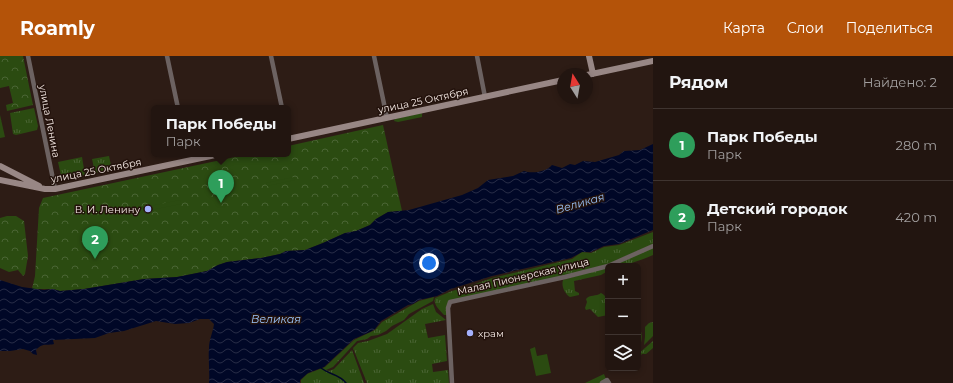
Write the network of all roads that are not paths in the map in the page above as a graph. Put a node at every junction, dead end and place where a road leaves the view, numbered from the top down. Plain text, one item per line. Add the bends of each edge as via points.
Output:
1 (28, 56) edge
2 (167, 56) edge
3 (271, 56) edge
4 (374, 56) edge
5 (477, 56) edge
6 (589, 56) edge
7 (653, 61) edge
8 (590, 68) edge
9 (593, 73) edge
10 (557, 81) edge
11 (485, 97) junction
12 (177, 105) edge
13 (281, 105) edge
14 (387, 118) junction
15 (291, 138) edge
16 (188, 157) edge
17 (0, 167) edge
18 (0, 174) edge
19 (0, 180) edge
20 (45, 189) junction
21 (55, 189) junction
22 (653, 246) edge
23 (452, 383) edge
24 (602, 383) edge
25 (608, 383) edge

1 - 21 street, улица Ленина
2 - 12 street
3 - 13 street
4 - 14 street
5 - 11 street
6 - 8 main road
7 - 9 main road
10 - 11 main road, улица 25 Октября
11 - 14 main road, улица 25 Октября
14 - 15 main road, улица 25 Октября
16 - 21 main road, улица 25 Октября
17 - 18 main road
17 - 20 main road
19 - 20 main road, улица 25 Октября
20 - 21 main road, улица 25 Октября
22 - 23 street, Малая Пионерская улица via 608,266 450,302 448,308
24 - 25 street via 607,380

